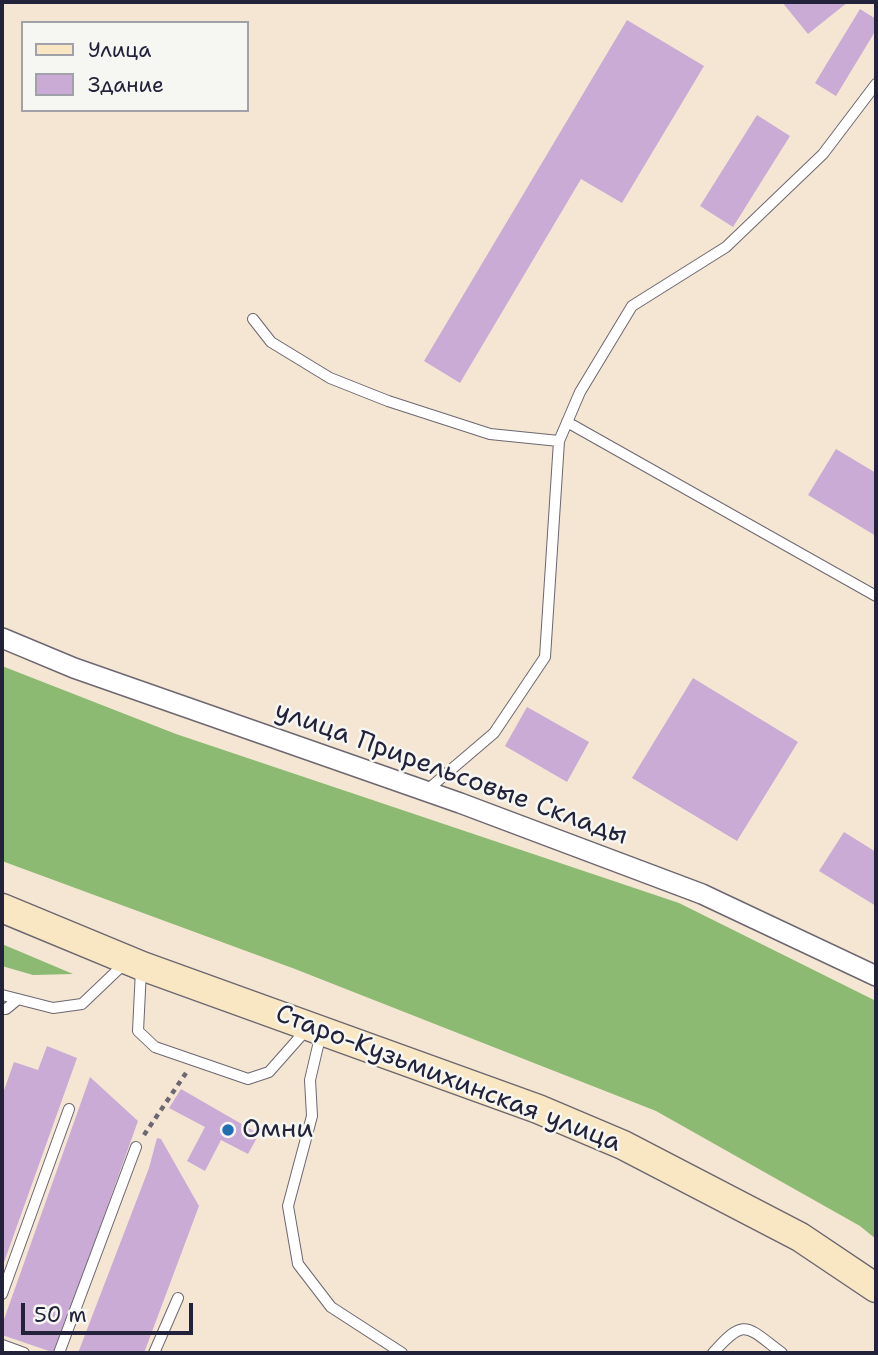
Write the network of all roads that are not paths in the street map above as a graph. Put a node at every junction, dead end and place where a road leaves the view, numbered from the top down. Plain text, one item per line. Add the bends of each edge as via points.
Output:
1 (876, 84) edge
2 (253, 319) dead end
3 (567, 422) junction
4 (559, 440) junction
5 (876, 596) edge
6 (2, 638) edge
7 (426, 791) junction
8 (2, 908) edge
9 (135, 963) junction
10 (876, 976) edge
11 (2, 995) edge
12 (17, 1000) junction
13 (2, 1009) edge
14 (316, 1027) junction
15 (69, 1109) dead end
16 (136, 1147) road end
17 (876, 1288) edge
18 (2, 1294) edge
19 (178, 1298) dead end
20 (2, 1345) edge
21 (24, 1353) edge
22 (59, 1353) edge
23 (154, 1353) edge
24 (402, 1353) edge
25 (713, 1353) edge
26 (782, 1353) edge

1 - 3 lane via 823,154 726,247 632,306 579,392
2 - 4 lane via 271,342 330,378 376,397 490,434
3 - 4 lane
3 - 5 lane
4 - 7 lane via 545,657 494,733
6 - 7 street, улица Прирельсовые Склады via 74,668
7 - 10 street, улица Прирельсовые Склады via 702,894
8 - 9 main road, Старо-Кузьмихинская улица
9 - 12 lane via 82,1004 53,1008
9 - 14 main road, Старо-Кузьмихинская улица
9 - 14 lane via 138,1031 155,1047 248,1079 269,1072
11 - 12 lane
12 - 13 lane
14 - 17 main road, Старо-Кузьмихинская улица via 623,1145 800,1237
14 - 24 lane via 310,1080 312,1116 288,1206 298,1264 331,1307
15 - 18 lane
16 - 22 lane
19 - 23 lane
20 - 21 lane
25 - 26 lane via 731,1333 743,1328

